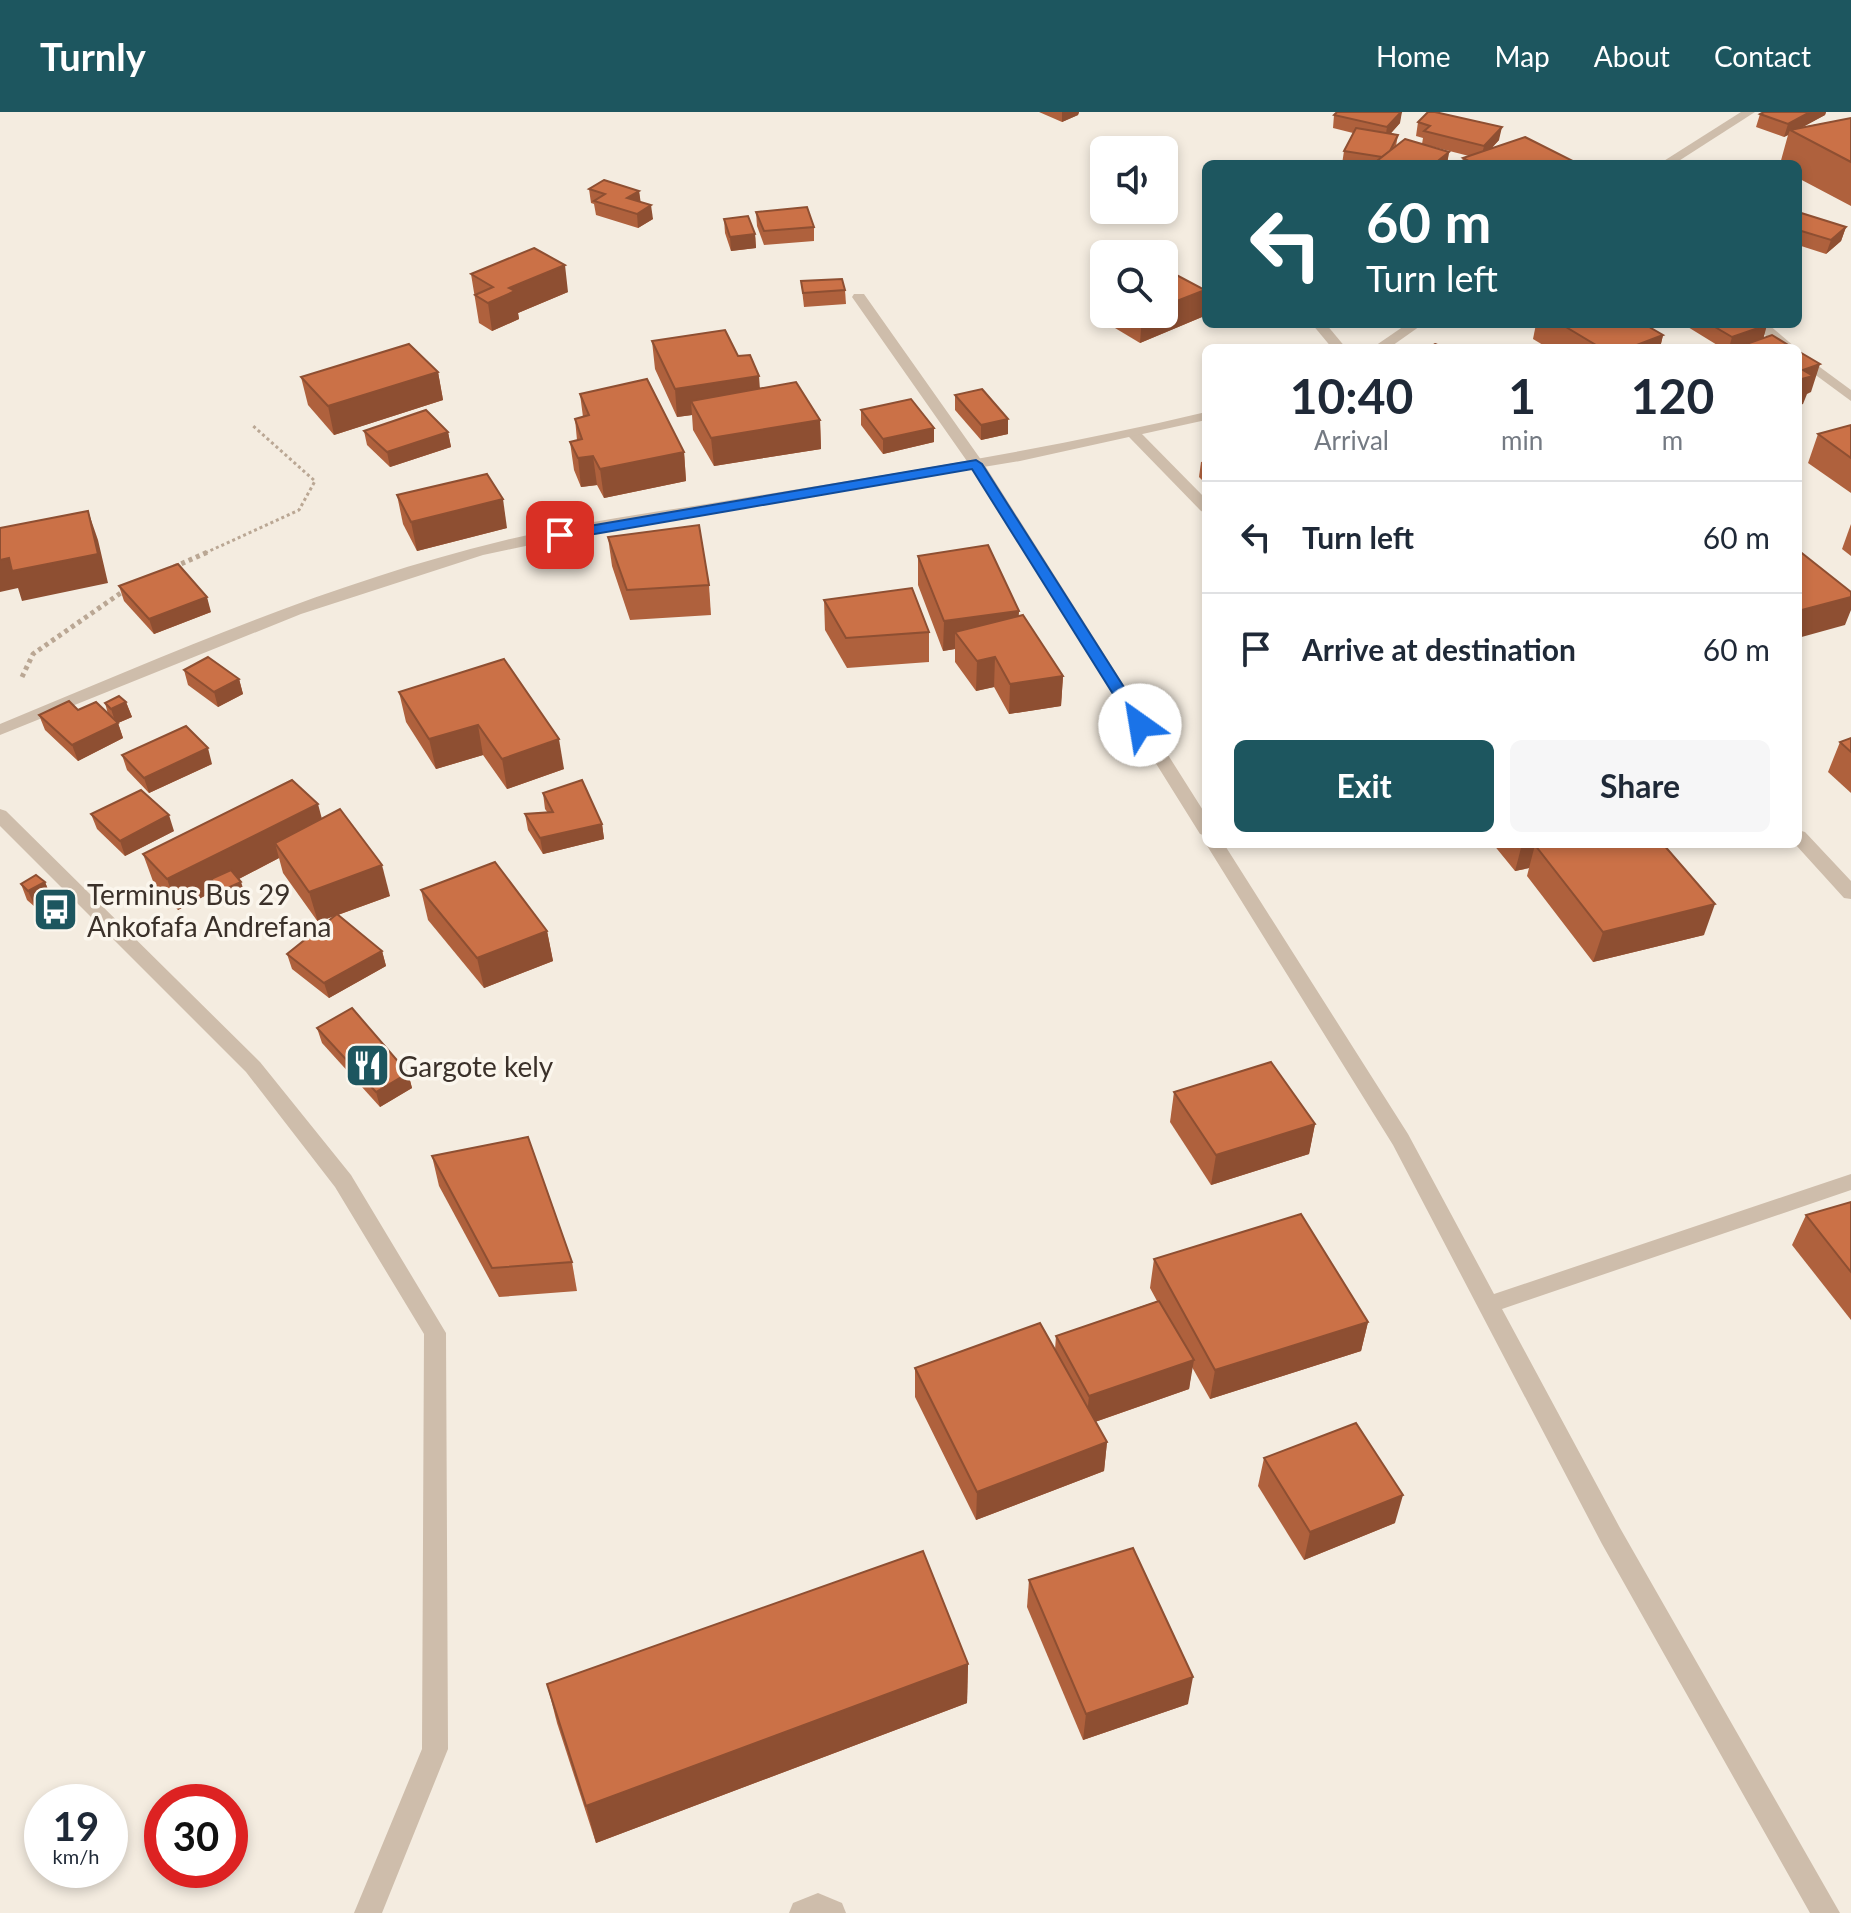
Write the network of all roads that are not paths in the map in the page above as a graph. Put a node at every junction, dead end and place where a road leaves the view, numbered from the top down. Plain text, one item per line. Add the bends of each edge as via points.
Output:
1 (1749, 112) edge
2 (1671, 160) edge
3 (859, 297) dead end
4 (1322, 328) edge
5 (1410, 328) edge
6 (1764, 328) edge
7 (1336, 344) edge
8 (1385, 344) edge
9 (1784, 344) edge
10 (1802, 358) edge
11 (1851, 397) edge
12 (1202, 417) edge
13 (1134, 434) junction
14 (976, 464) junction
15 (1202, 504) edge
16 (0, 730) edge
17 (0, 815) edge
18 (1202, 824) edge
19 (1802, 840) edge
20 (1218, 848) edge
21 (1851, 893) edge
22 (1851, 1182) edge
23 (1488, 1305) junction
24 (368, 1913) edge
25 (803, 1913) edge
26 (832, 1913) edge
27 (1826, 1913) edge

1 - 2 street
3 - 14 street
4 - 7 street
5 - 8 street
6 - 9 street
10 - 11 street
12 - 13 street
13 - 14 street
13 - 15 street
14 - 16 street via 478,552 278,617
14 - 18 street
17 - 24 street via 253,1067 343,1181 435,1333 435,1749
19 - 21 street
20 - 23 street via 1401,1140
22 - 23 street
23 - 27 street via 1611,1536
25 - 26 street via 818,1907

